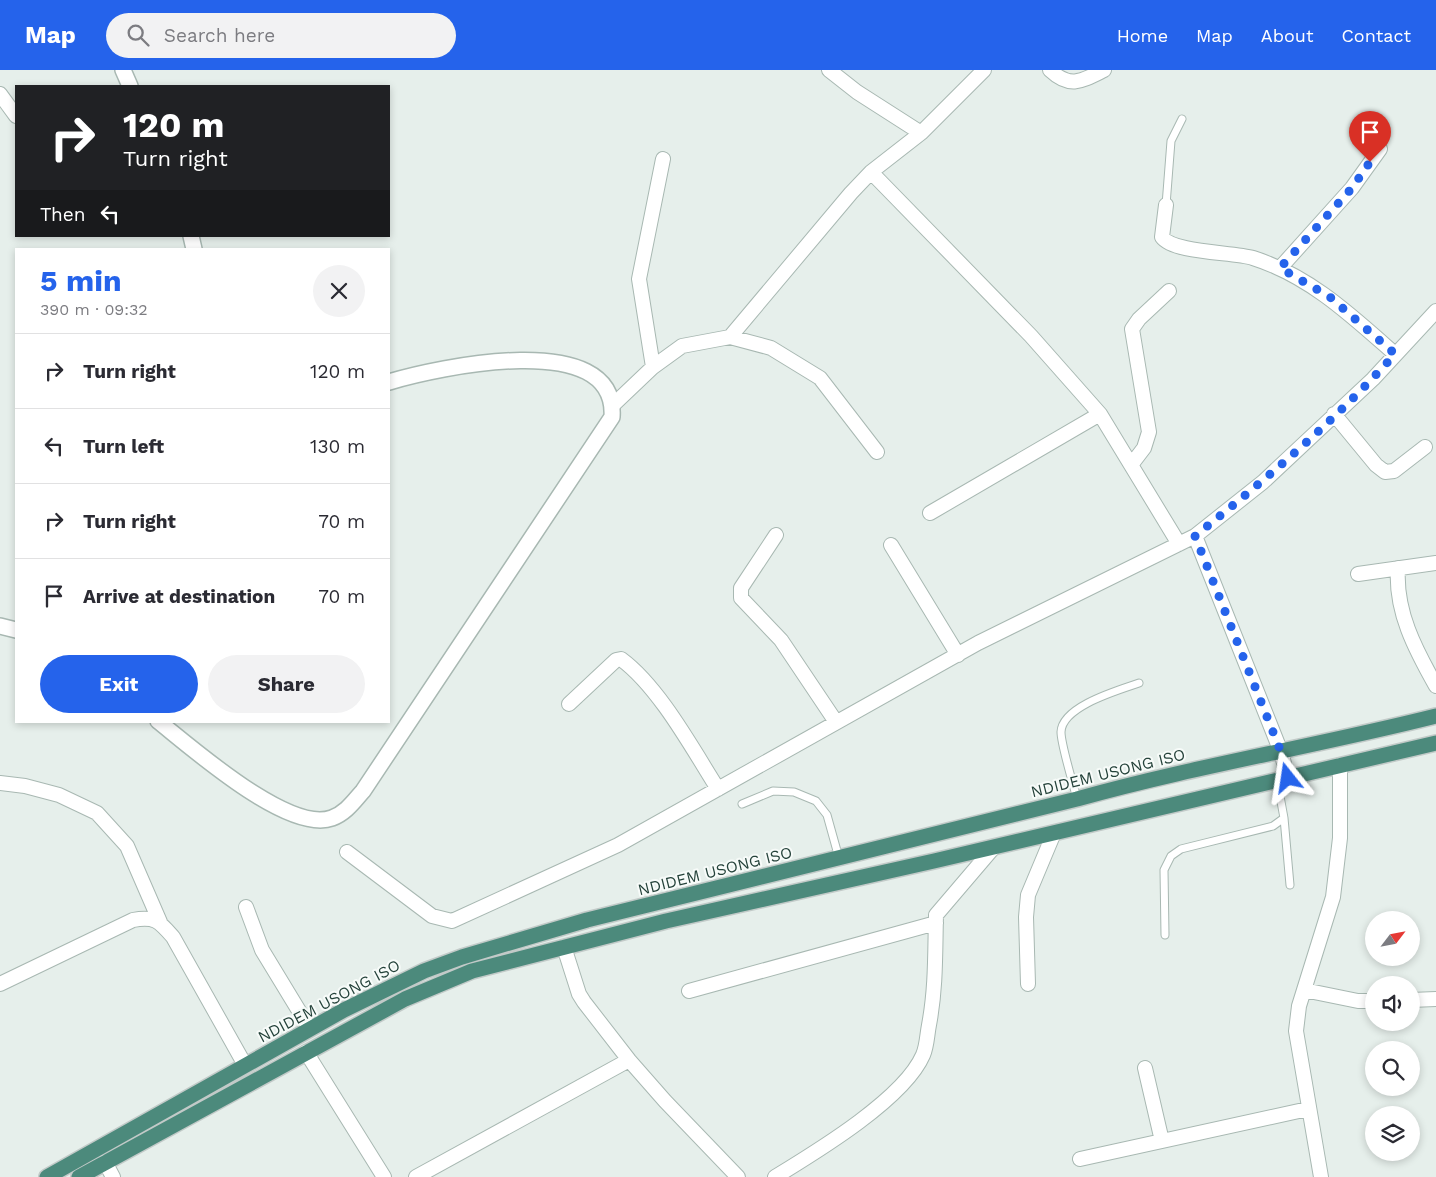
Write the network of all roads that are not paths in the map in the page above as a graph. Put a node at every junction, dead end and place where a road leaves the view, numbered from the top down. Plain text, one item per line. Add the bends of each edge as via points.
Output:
1 (123, 70) edge
2 (829, 70) edge
3 (984, 70) edge
4 (1050, 70) edge
5 (1104, 70) edge
6 (130, 85) edge
7 (0, 94) edge
8 (15, 115) edge
9 (1182, 119) dead end
10 (921, 133) junction
11 (1380, 149) dead end
12 (663, 159) dead end
13 (871, 172) junction
14 (1166, 205) joint
15 (1280, 268) junction
16 (1169, 291) dead end
17 (1436, 311) edge
18 (730, 338) junction
19 (1395, 354) junction
20 (653, 367) junction
21 (390, 382) edge
22 (612, 406) junction
23 (1100, 414) junction
24 (1334, 414) junction
25 (1425, 447) dead end
26 (877, 452) dead end
27 (1131, 465) junction
28 (930, 513) dead end
29 (776, 535) dead end
30 (1195, 536) junction
31 (891, 544) dead end
32 (1179, 544) junction
33 (1436, 563) edge
34 (1398, 568) junction
35 (1358, 574) dead end
36 (0, 626) edge
37 (15, 630) edge
38 (958, 654) junction
39 (1139, 683) dead end
40 (1436, 686) edge
41 (569, 704) dead end
42 (1436, 716) edge
43 (836, 722) junction
44 (161, 723) edge
45 (1436, 743) edge
46 (1281, 752) junction
47 (1340, 766) junction
48 (1282, 779) junction
49 (0, 783) edge
50 (718, 789) junction
51 (1077, 799) junction
52 (742, 804) dead end
53 (1284, 818) junction
54 (1054, 833) junction
55 (994, 847) junction
56 (347, 852) dead end
57 (838, 858) junction
58 (1290, 885) dead end
59 (246, 907) dead end
60 (160, 922) junction
61 (936, 923) junction
62 (1165, 935) dead end
63 (564, 947) junction
64 (0, 984) edge
65 (1028, 984) dead end
66 (1304, 990) junction
67 (689, 991) dead end
68 (1420, 1000) edge
69 (1436, 1000) edge
70 (1365, 1001) edge
71 (310, 1029) junction
72 (306, 1052) junction
73 (629, 1060) junction
74 (245, 1065) junction
75 (1145, 1068) dead end
76 (1308, 1109) junction
77 (1162, 1141) junction
78 (1080, 1159) dead end
79 (105, 1162) junction
80 (47, 1177) edge
81 (79, 1177) edge
82 (113, 1177) edge
83 (384, 1177) edge
84 (416, 1177) edge
85 (738, 1177) edge
86 (775, 1177) edge
87 (1321, 1177) edge

1 - 6 street
2 - 10 street
3 - 10 street
4 - 5 street via 1066,82 1082,82
7 - 8 street
9 - 14 lane via 1171,141
10 - 13 street
11 - 15 street via 1352,188
12 - 20 street via 639,279
13 - 18 street
13 - 23 street via 1024,329
14 - 15 street via 1162,237 1166,241 1252,258
15 - 19 street via 1330,297
16 - 27 street via 1132,329 1149,432 1144,448
17 - 19 street
18 - 20 street via 682,346
18 - 26 street via 771,348 820,378
19 - 24 street
20 - 22 street
21 - 22 street via 476,364 532,360 558,362 577,366 595,377 606,390
22 - 44 street via 612,416 363,791 344,812 331,819 309,820 282,811 229,777
23 - 27 street
23 - 28 street
24 - 25 street via 1385,472 1394,470
24 - 30 street via 1263,482
27 - 32 street
29 - 43 street via 741,588 741,598 781,640
30 - 32 street
30 - 46 street
31 - 38 street
32 - 38 street
33 - 34 street
34 - 35 street
34 - 40 street via 1397,587 1407,629
36 - 37 street
38 - 43 street
39 - 51 lane via 1093,699 1065,720 1061,731
41 - 50 street via 621,658 664,705
42 - 46 highway, NDIDEM USONG ISO
43 - 50 street
45 - 47 highway
46 - 48 street
46 - 51 highway, NDIDEM USONG ISO
47 - 48 highway
47 - 66 street via 1340,838 1333,897
48 - 53 lane
48 - 54 highway
49 - 60 street via 25,786 58,796 97,813 127,846
50 - 56 street via 618,845 452,921 432,916
51 - 57 highway, NDIDEM USONG ISO
52 - 57 lane via 774,791 794,792 816,802 827,815
53 - 58 lane
53 - 62 lane via 1273,826 1181,849 1171,856 1164,870
54 - 55 highway
54 - 65 street via 1028,895
55 - 61 street via 939,908
55 - 63 highway
57 - 71 highway, NDIDEM USONG ISO via 587,920 462,957 388,987
59 - 71 street via 262,950
60 - 64 street via 146,918 133,920
60 - 74 street via 173,937
61 - 67 street
61 - 86 street via 935,990 924,1053 916,1070 906,1083 829,1144
63 - 72 highway via 445,981
63 - 73 street via 581,998
66 - 70 street
66 - 76 street via 1296,1031
68 - 69 street
71 - 74 highway, NDIDEM USONG ISO
72 - 79 highway
72 - 83 street
73 - 84 street
73 - 85 street
74 - 80 highway, NDIDEM USONG ISO
75 - 77 street
76 - 77 street
76 - 87 street
77 - 78 street
79 - 81 highway
79 - 82 street

